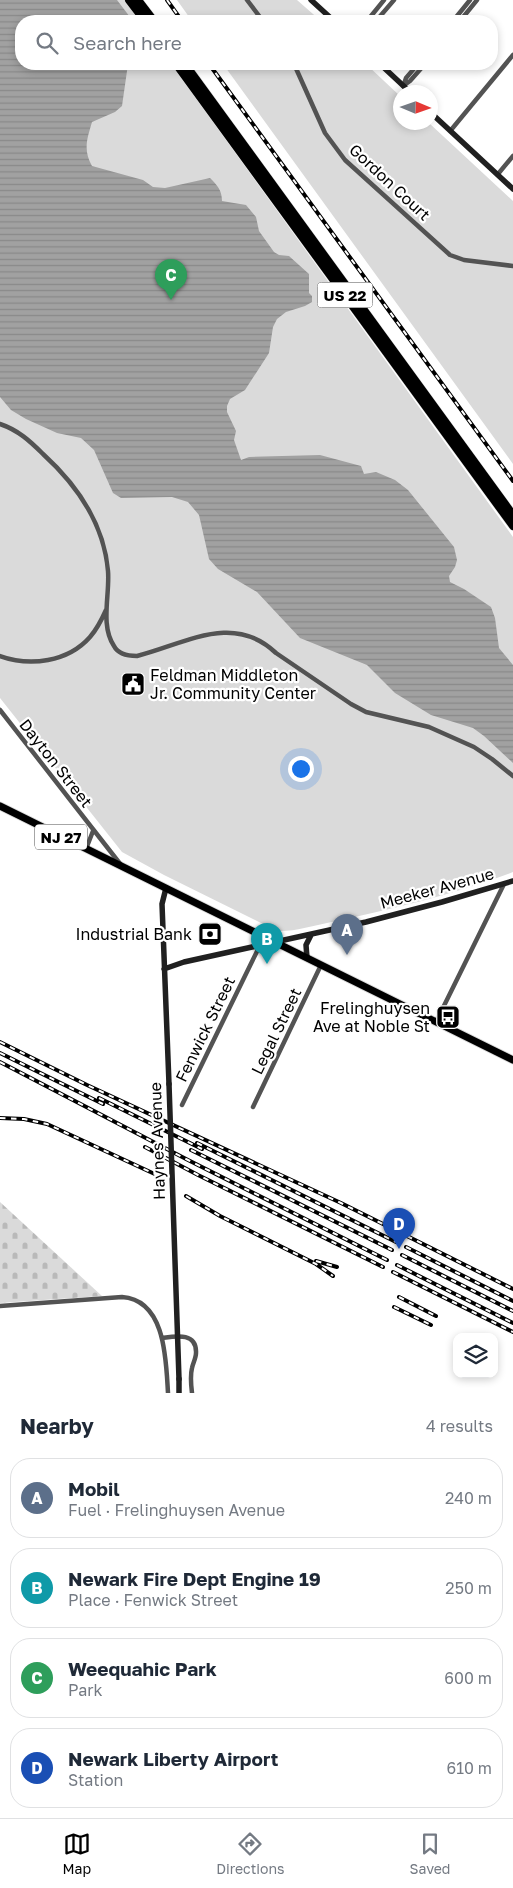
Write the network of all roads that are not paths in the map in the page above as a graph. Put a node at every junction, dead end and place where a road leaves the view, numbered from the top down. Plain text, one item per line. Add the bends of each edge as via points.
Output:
1 (129, 0) edge
2 (138, 0) edge
3 (247, 0) edge
4 (311, 0) edge
5 (384, 0) edge
6 (394, 0) edge
7 (470, 0) edge
8 (477, 0) edge
9 (140, 15) edge
10 (149, 15) edge
11 (258, 15) edge
12 (327, 15) edge
13 (372, 15) edge
14 (381, 15) edge
15 (458, 15) edge
16 (465, 15) edge
17 (513, 55) edge
18 (180, 70) edge
19 (189, 70) edge
20 (297, 70) edge
21 (386, 70) edge
22 (413, 70) edge
23 (420, 70) edge
24 (402, 85) edge
25 (403, 85) edge
26 (404, 85) edge
27 (438, 119) edge
28 (451, 130) junction
29 (513, 156) edge
30 (498, 174) junction
31 (513, 188) edge
32 (513, 266) edge
33 (0, 424) edge
34 (513, 515) edge
35 (513, 526) edge
36 (107, 609) junction
37 (0, 656) edge
38 (0, 710) edge
39 (513, 776) edge
40 (0, 806) edge
41 (93, 831) junction
42 (86, 849) junction
43 (122, 866) junction
44 (513, 881) edge
45 (504, 884) junction
46 (166, 888) junction
47 (312, 935) junction
48 (264, 937) junction
49 (276, 943) junction
50 (260, 946) junction
51 (307, 958) junction
52 (321, 965) junction
53 (164, 970) junction
54 (436, 1022) junction
55 (513, 1060) edge
56 (182, 1105) dead end
57 (253, 1107) dead end
58 (0, 1306) edge
59 (162, 1338) junction
60 (168, 1393) edge
61 (179, 1393) edge
62 (192, 1393) edge

1 - 9 highway
2 - 10 highway
3 - 11 street
4 - 12 main road
5 - 13 street
6 - 14 street
7 - 15 street
8 - 16 street
17 - 28 street
18 - 35 highway, US 22
19 - 34 highway, US 22
20 - 32 street, Gordon Court via 325,133 345,160 450,255 464,260
21 - 24 main road
22 - 25 street
23 - 26 street
27 - 28 main road
28 - 30 main road
29 - 30 street
30 - 31 main road
33 - 36 street via 27,438 64,473 84,501 98,530 106,559
36 - 37 street via 91,637 66,654 33,662
36 - 39 street via 110,639 119,652 138,656 211,633 247,635 366,712 429,727 474,748
38 - 41 street, Dayton Street
40 - 42 main road, NJ 27
41 - 42 street, Dayton Street
41 - 43 street, Dayton Street
42 - 43 main road, NJ 27
43 - 46 main road, NJ 27
44 - 45 main road, Meeker Avenue
45 - 47 main road, Meeker Avenue
45 - 54 street
46 - 48 main road, NJ 27
46 - 53 main road, Haynes Avenue via 162,904
47 - 49 main road, Meeker Avenue
47 - 51 main road via 306,945
48 - 49 main road, NJ 27
48 - 50 street, Fenwick Street
49 - 50 main road, Meeker Avenue
49 - 51 main road, NJ 27
50 - 53 main road, Meeker Avenue via 184,962
50 - 56 street, Fenwick Street
51 - 52 main road, NJ 27
52 - 54 main road, NJ 27
52 - 57 street, Legal Street
53 - 61 main road, Haynes Avenue, bridge
54 - 55 main road, NJ 27
58 - 59 street via 128,1298 148,1309
59 - 60 street
59 - 62 street via 182,1336 194,1342 196,1355

